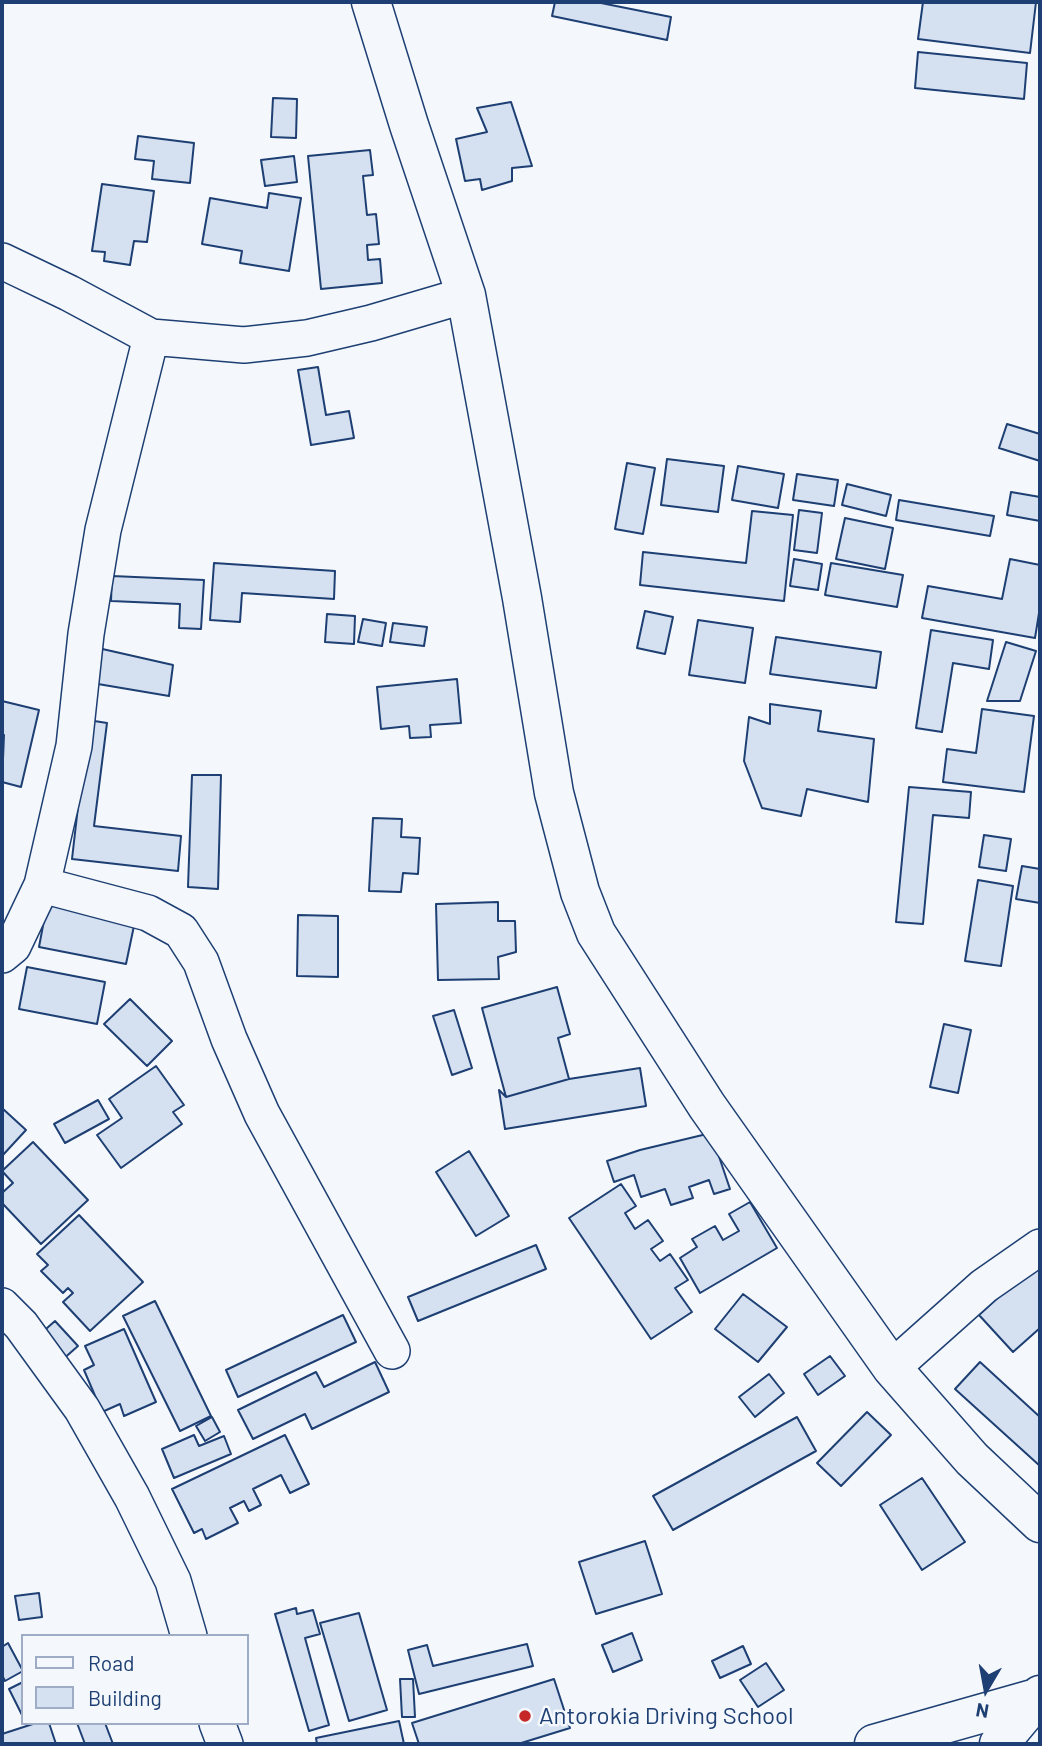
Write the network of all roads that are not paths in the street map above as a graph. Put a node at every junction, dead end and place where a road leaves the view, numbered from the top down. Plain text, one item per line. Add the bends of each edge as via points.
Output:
1 (371, 2) edge
2 (2, 261) edge
3 (466, 295) junction
4 (151, 337) junction
5 (42, 886) junction
6 (2, 955) edge
7 (1040, 1247) edge
8 (2, 1306) edge
9 (392, 1351) dead end
10 (892, 1368) junction
11 (1040, 1522) edge
12 (188, 1634) edge
13 (1040, 1696) edge
14 (218, 1725) edge
15 (225, 1744) edge
16 (874, 1744) edge
17 (999, 1744) edge

1 - 3 street
2 - 4 street
3 - 4 street via 307,338 244,345
3 - 10 street via 554,793 580,892 596,933 707,1106
4 - 5 street via 103,530 74,746
5 - 6 street via 13,946
5 - 9 street via 148,913 181,931 201,962 262,1114
7 - 10 street via 984,1286
8 - 12 street via 82,1409 173,1581
10 - 11 street via 972,1459
13 - 16 street
13 - 17 street
14 - 15 street

